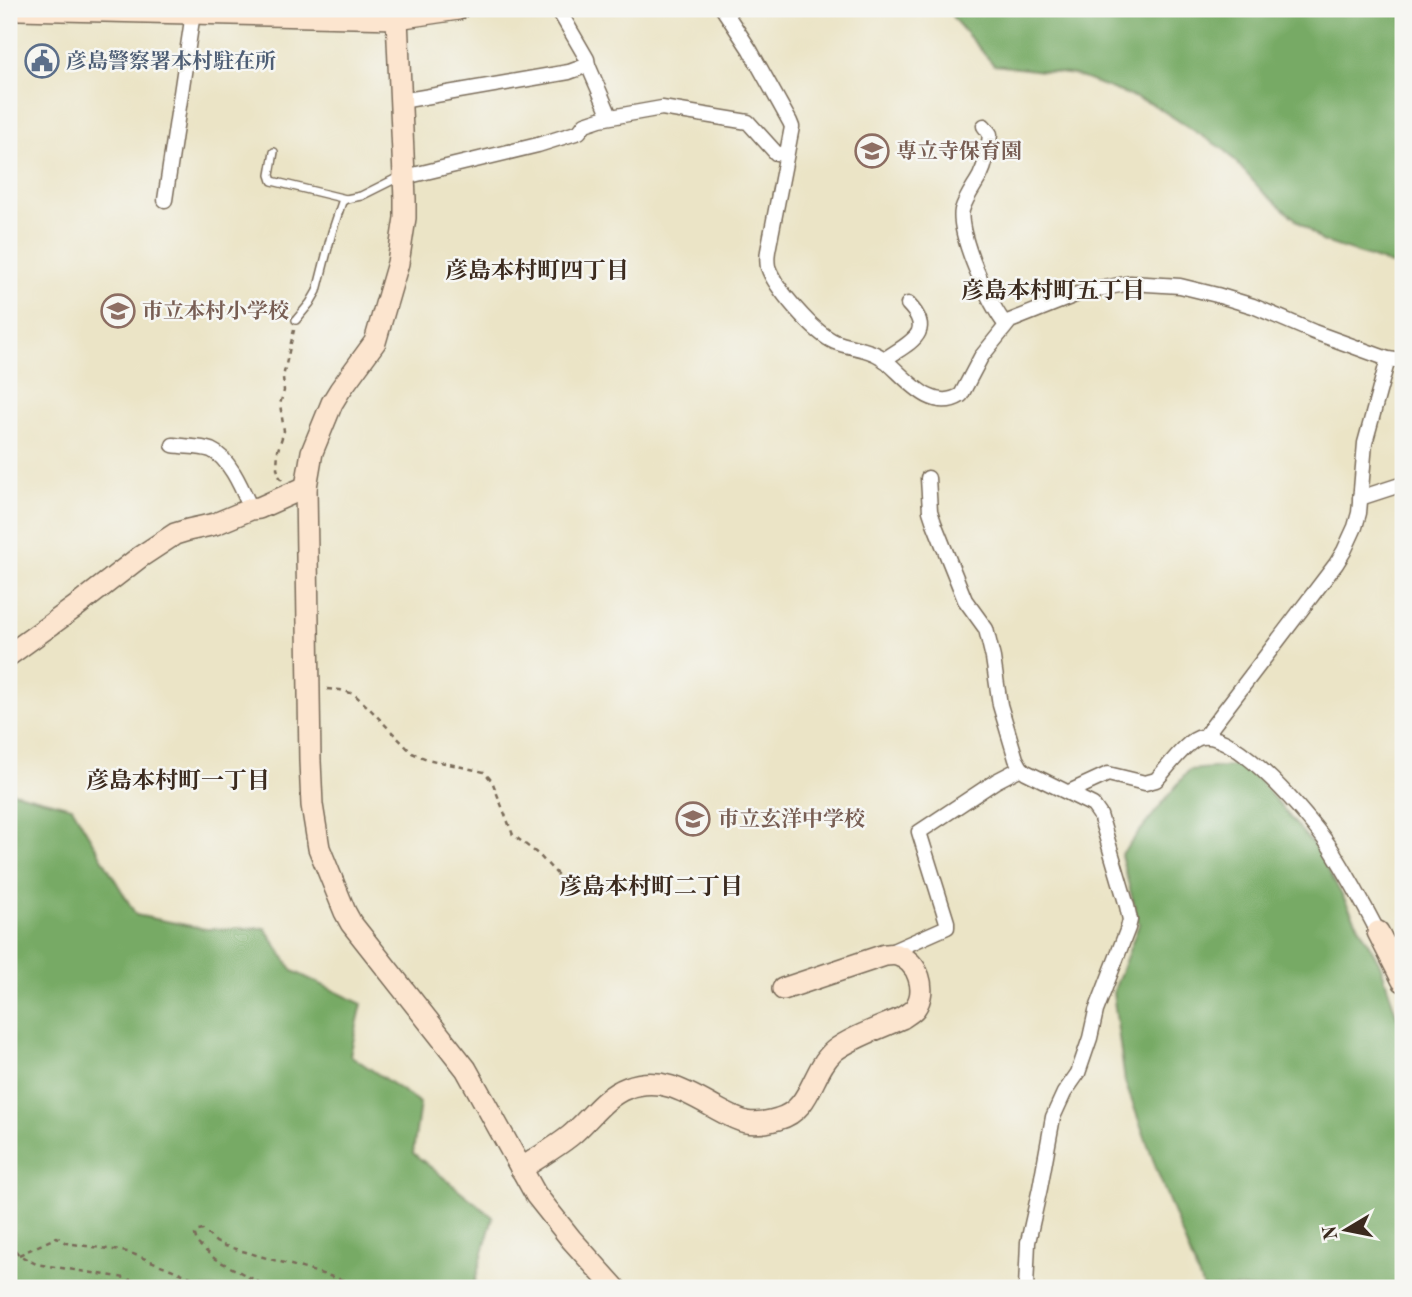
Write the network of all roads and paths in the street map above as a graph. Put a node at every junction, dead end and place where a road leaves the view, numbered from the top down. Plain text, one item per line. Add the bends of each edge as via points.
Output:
1 (18, 9) edge
2 (458, 9) edge
3 (558, 9) edge
4 (723, 9) edge
5 (193, 13) junction
6 (397, 13) edge
7 (588, 65) junction
8 (401, 101) junction
9 (610, 116) junction
10 (984, 125) dead end
11 (274, 152) dead end
12 (786, 155) junction
13 (405, 177) junction
14 (346, 199) junction
15 (165, 201) dead end
16 (908, 304) dead end
17 (296, 320) joint
18 (1006, 325) junction
19 (884, 360) junction
20 (1396, 360) edge
21 (173, 445) dead end
22 (928, 478) dead end
23 (297, 484) junction
24 (1403, 484) edge
25 (1360, 498) junction
26 (251, 509) junction
27 (9, 655) edge
28 (309, 689) junction
29 (1205, 736) junction
30 (1021, 768) junction
31 (1069, 792) junction
32 (572, 890) dead end
33 (1378, 932) joint
34 (885, 955) junction
35 (1403, 981) edge
36 (783, 989) dead end
37 (521, 1168) junction
38 (9, 1242) edge
39 (19, 1255) junction
40 (155, 1288) edge
41 (218, 1288) edge
42 (270, 1288) edge
43 (371, 1288) edge
44 (615, 1288) edge
45 (1026, 1288) edge

1 - 5 street
2 - 6 street
3 - 7 street
4 - 12 street via 790,122
5 - 6 street
5 - 15 street
6 - 8 street
7 - 8 street
7 - 9 street
8 - 13 street
9 - 12 street via 662,108 740,120 752,125 776,153
9 - 13 street via 538,145
10 - 18 street via 990,134 985,161 961,220 978,272
11 - 14 lane via 272,181
12 - 19 street via 768,251 769,270 804,316 830,339
13 - 14 lane
13 - 23 street via 398,263 375,342 332,403
14 - 17 lane via 317,291
16 - 19 street via 918,317 918,336
17 - 23 path via 283,377 284,431 277,468 283,480
18 - 19 street via 955,399 930,398
18 - 20 street via 1083,292 1130,283 1167,284 1242,302
20 - 25 street via 1365,443
21 - 26 street via 219,455
22 - 30 street via 934,523 965,600 986,629 1000,705
23 - 26 street
23 - 28 street
24 - 25 street
25 - 29 street via 1355,527 1336,564
26 - 27 street via 175,534
28 - 32 path via 354,694 412,754 484,772 492,781 513,835
28 - 37 street via 315,825 319,848 345,912 466,1069
29 - 31 street via 1191,742 1156,780 1145,783 1108,774
29 - 33 street via 1232,746 1276,782 1329,846
30 - 31 street
30 - 34 street via 919,832 947,927
31 - 45 street via 1093,805 1100,815 1130,920 1078,1073 1053,1117 1028,1242
33 - 35 street
34 - 36 street
34 - 37 street via 897,955 918,974 916,1007 833,1053 803,1103 789,1116 745,1122 679,1088 640,1085 612,1097 570,1136
37 - 44 street via 552,1216
38 - 39 path
39 - 40 path via 36,1264 125,1278
39 - 41 path via 57,1237 66,1243 128,1252
42 - 43 path via 215,1259 197,1243 195,1235 203,1230 225,1246

